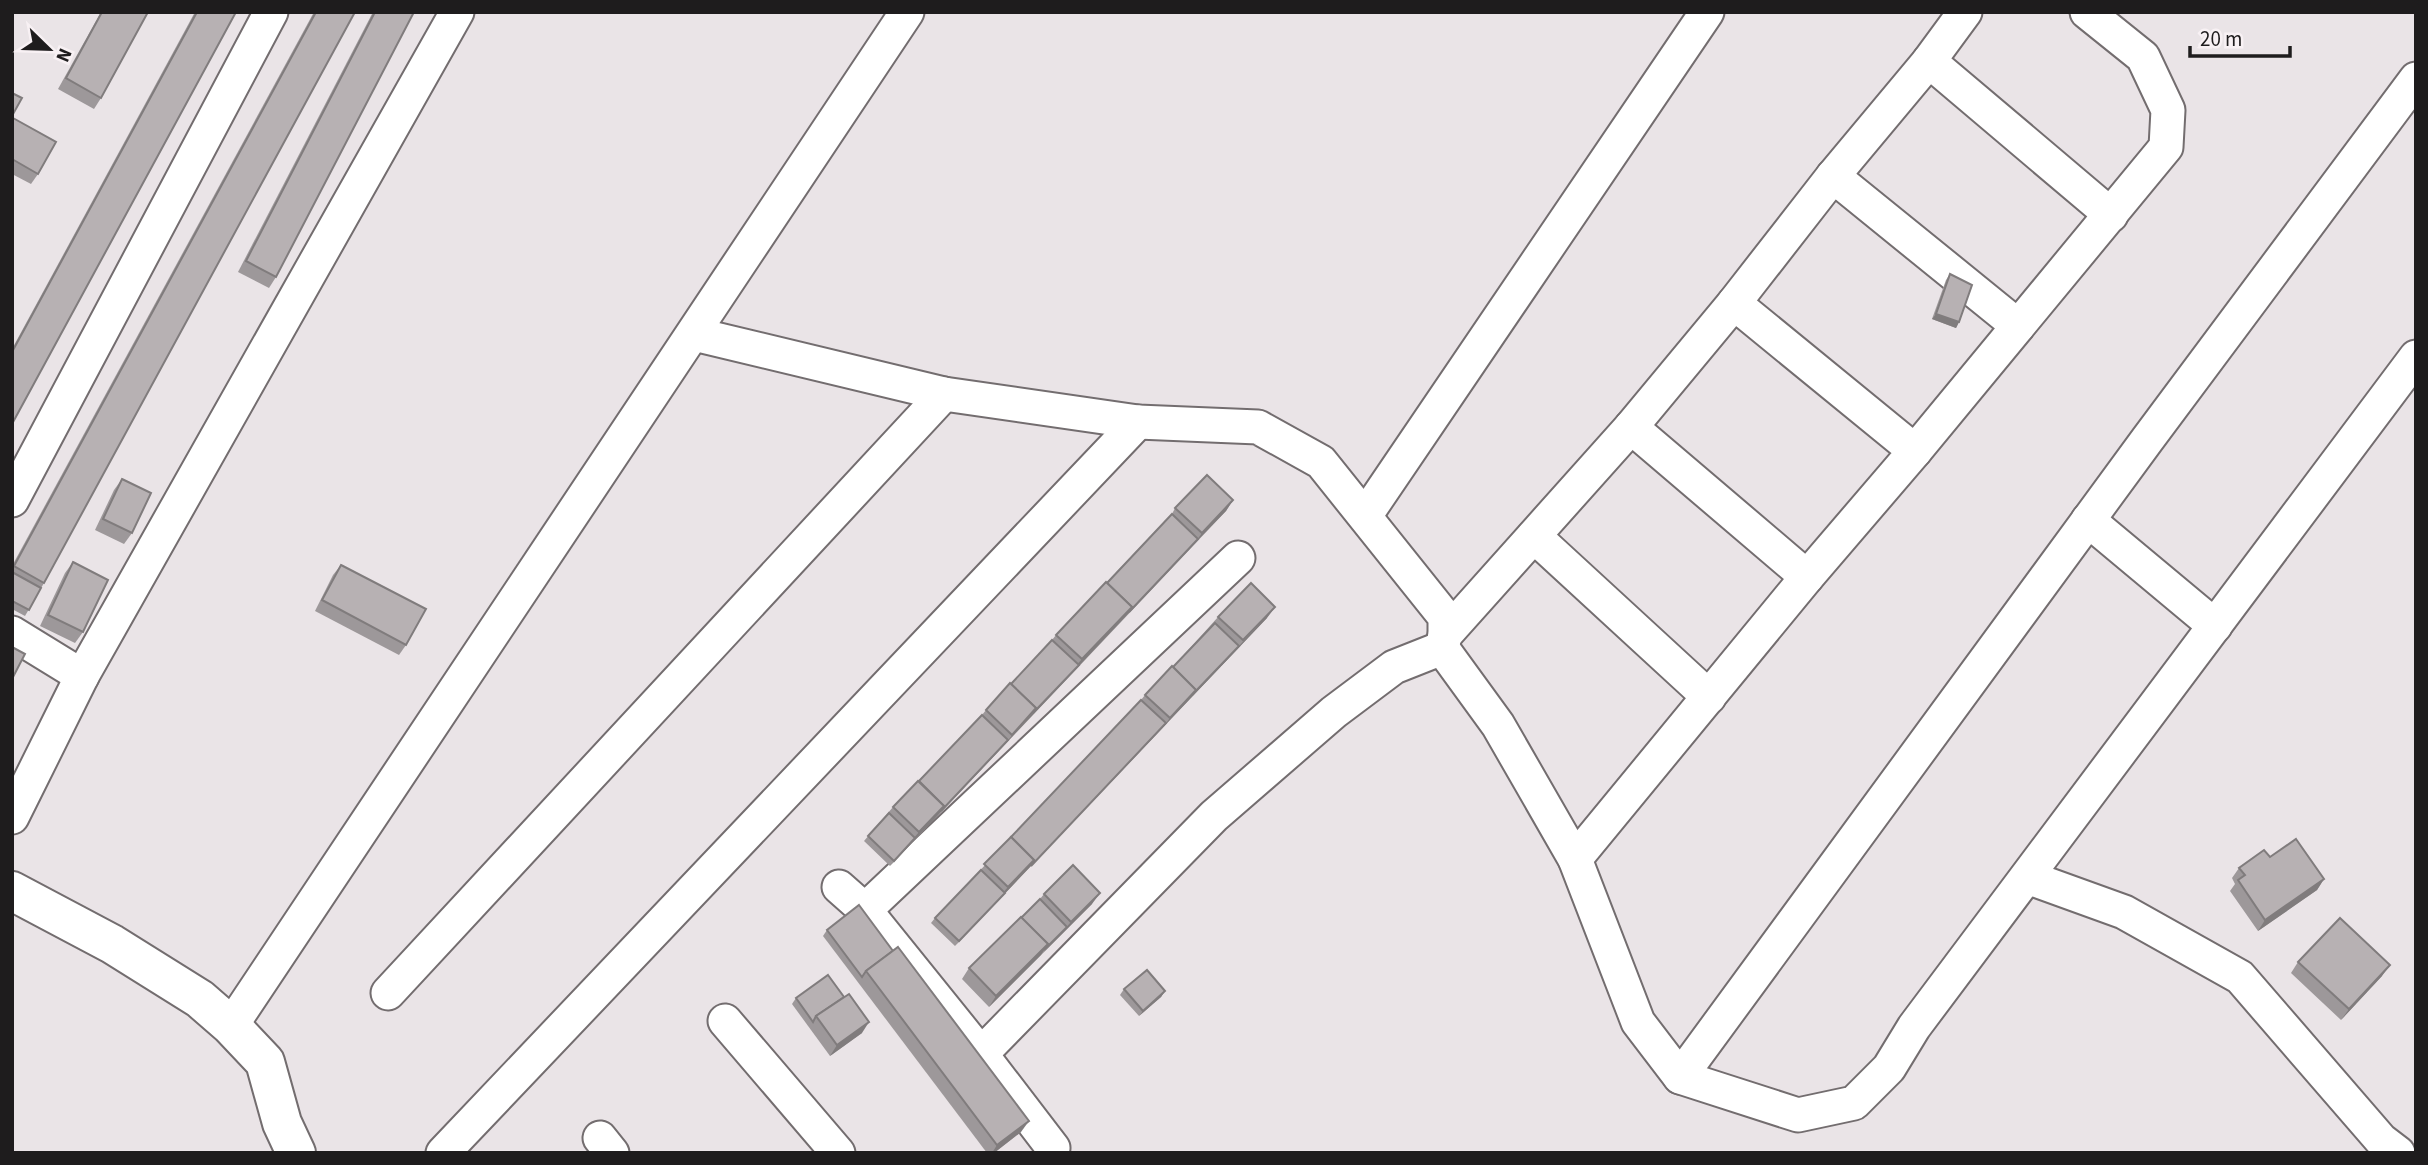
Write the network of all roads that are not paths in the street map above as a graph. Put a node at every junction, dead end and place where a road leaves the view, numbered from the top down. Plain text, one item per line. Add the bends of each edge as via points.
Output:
1 (271, 12) edge
2 (457, 12) edge
3 (907, 12) edge
4 (1707, 12) edge
5 (1965, 12) edge
6 (2087, 12) edge
7 (1929, 61) junction
8 (2416, 79) edge
9 (1833, 176) junction
10 (2111, 215) junction
11 (1734, 303) junction
12 (2018, 326) junction
13 (694, 334) junction
14 (2416, 357) edge
15 (944, 394) junction
16 (1138, 422) junction
17 (1631, 427) junction
18 (1915, 451) junction
19 (12, 500) edge
20 (1365, 516) junction
21 (2088, 520) junction
22 (1534, 536) junction
23 (1238, 558) dead end
24 (1807, 577) junction
25 (2215, 626) junction
26 (12, 632) edge
27 (1443, 642) junction
28 (82, 676) junction
29 (1709, 697) junction
30 (12, 817) edge
31 (1575, 859) junction
32 (2027, 877) junction
33 (839, 887) dead end
34 (12, 891) edge
35 (865, 910) junction
36 (388, 993) dead end
37 (725, 1021) dead end
38 (231, 1026) junction
39 (981, 1054) junction
40 (1680, 1077) junction
41 (296, 1153) edge
42 (443, 1153) edge
43 (838, 1153) edge
44 (1052, 1153) edge
45 (2398, 1153) edge

1 - 19 street
2 - 28 street
3 - 13 street
4 - 20 street
5 - 7 street
6 - 10 street via 2143,57 2168,110 2166,147
7 - 9 street
7 - 10 street
8 - 21 street
9 - 11 street
9 - 12 street
10 - 12 street
11 - 17 street
11 - 18 street
12 - 18 street
13 - 15 street
13 - 38 street
14 - 25 street
15 - 16 street
15 - 36 street
16 - 20 street via 1258,427 1321,462
16 - 42 street
17 - 22 street
17 - 24 street
18 - 24 street
20 - 27 street via 1445,617
21 - 25 street
21 - 40 street
22 - 27 street
22 - 29 street
23 - 35 street
24 - 29 street
25 - 32 street
26 - 28 street
27 - 31 street via 1498,725
27 - 39 street via 1394,667 1334,712 1214,817
28 - 30 street
29 - 31 street
31 - 40 street via 1638,1023
32 - 40 street via 1913,1027 1889,1068 1854,1103 1798,1115
32 - 45 street via 2124,912 2240,977 2381,1140
33 - 35 street
34 - 38 street via 145,965 200,999
35 - 39 street
37 - 43 street
38 - 41 street via 265,1062 282,1123
39 - 44 street via 1053,1148

